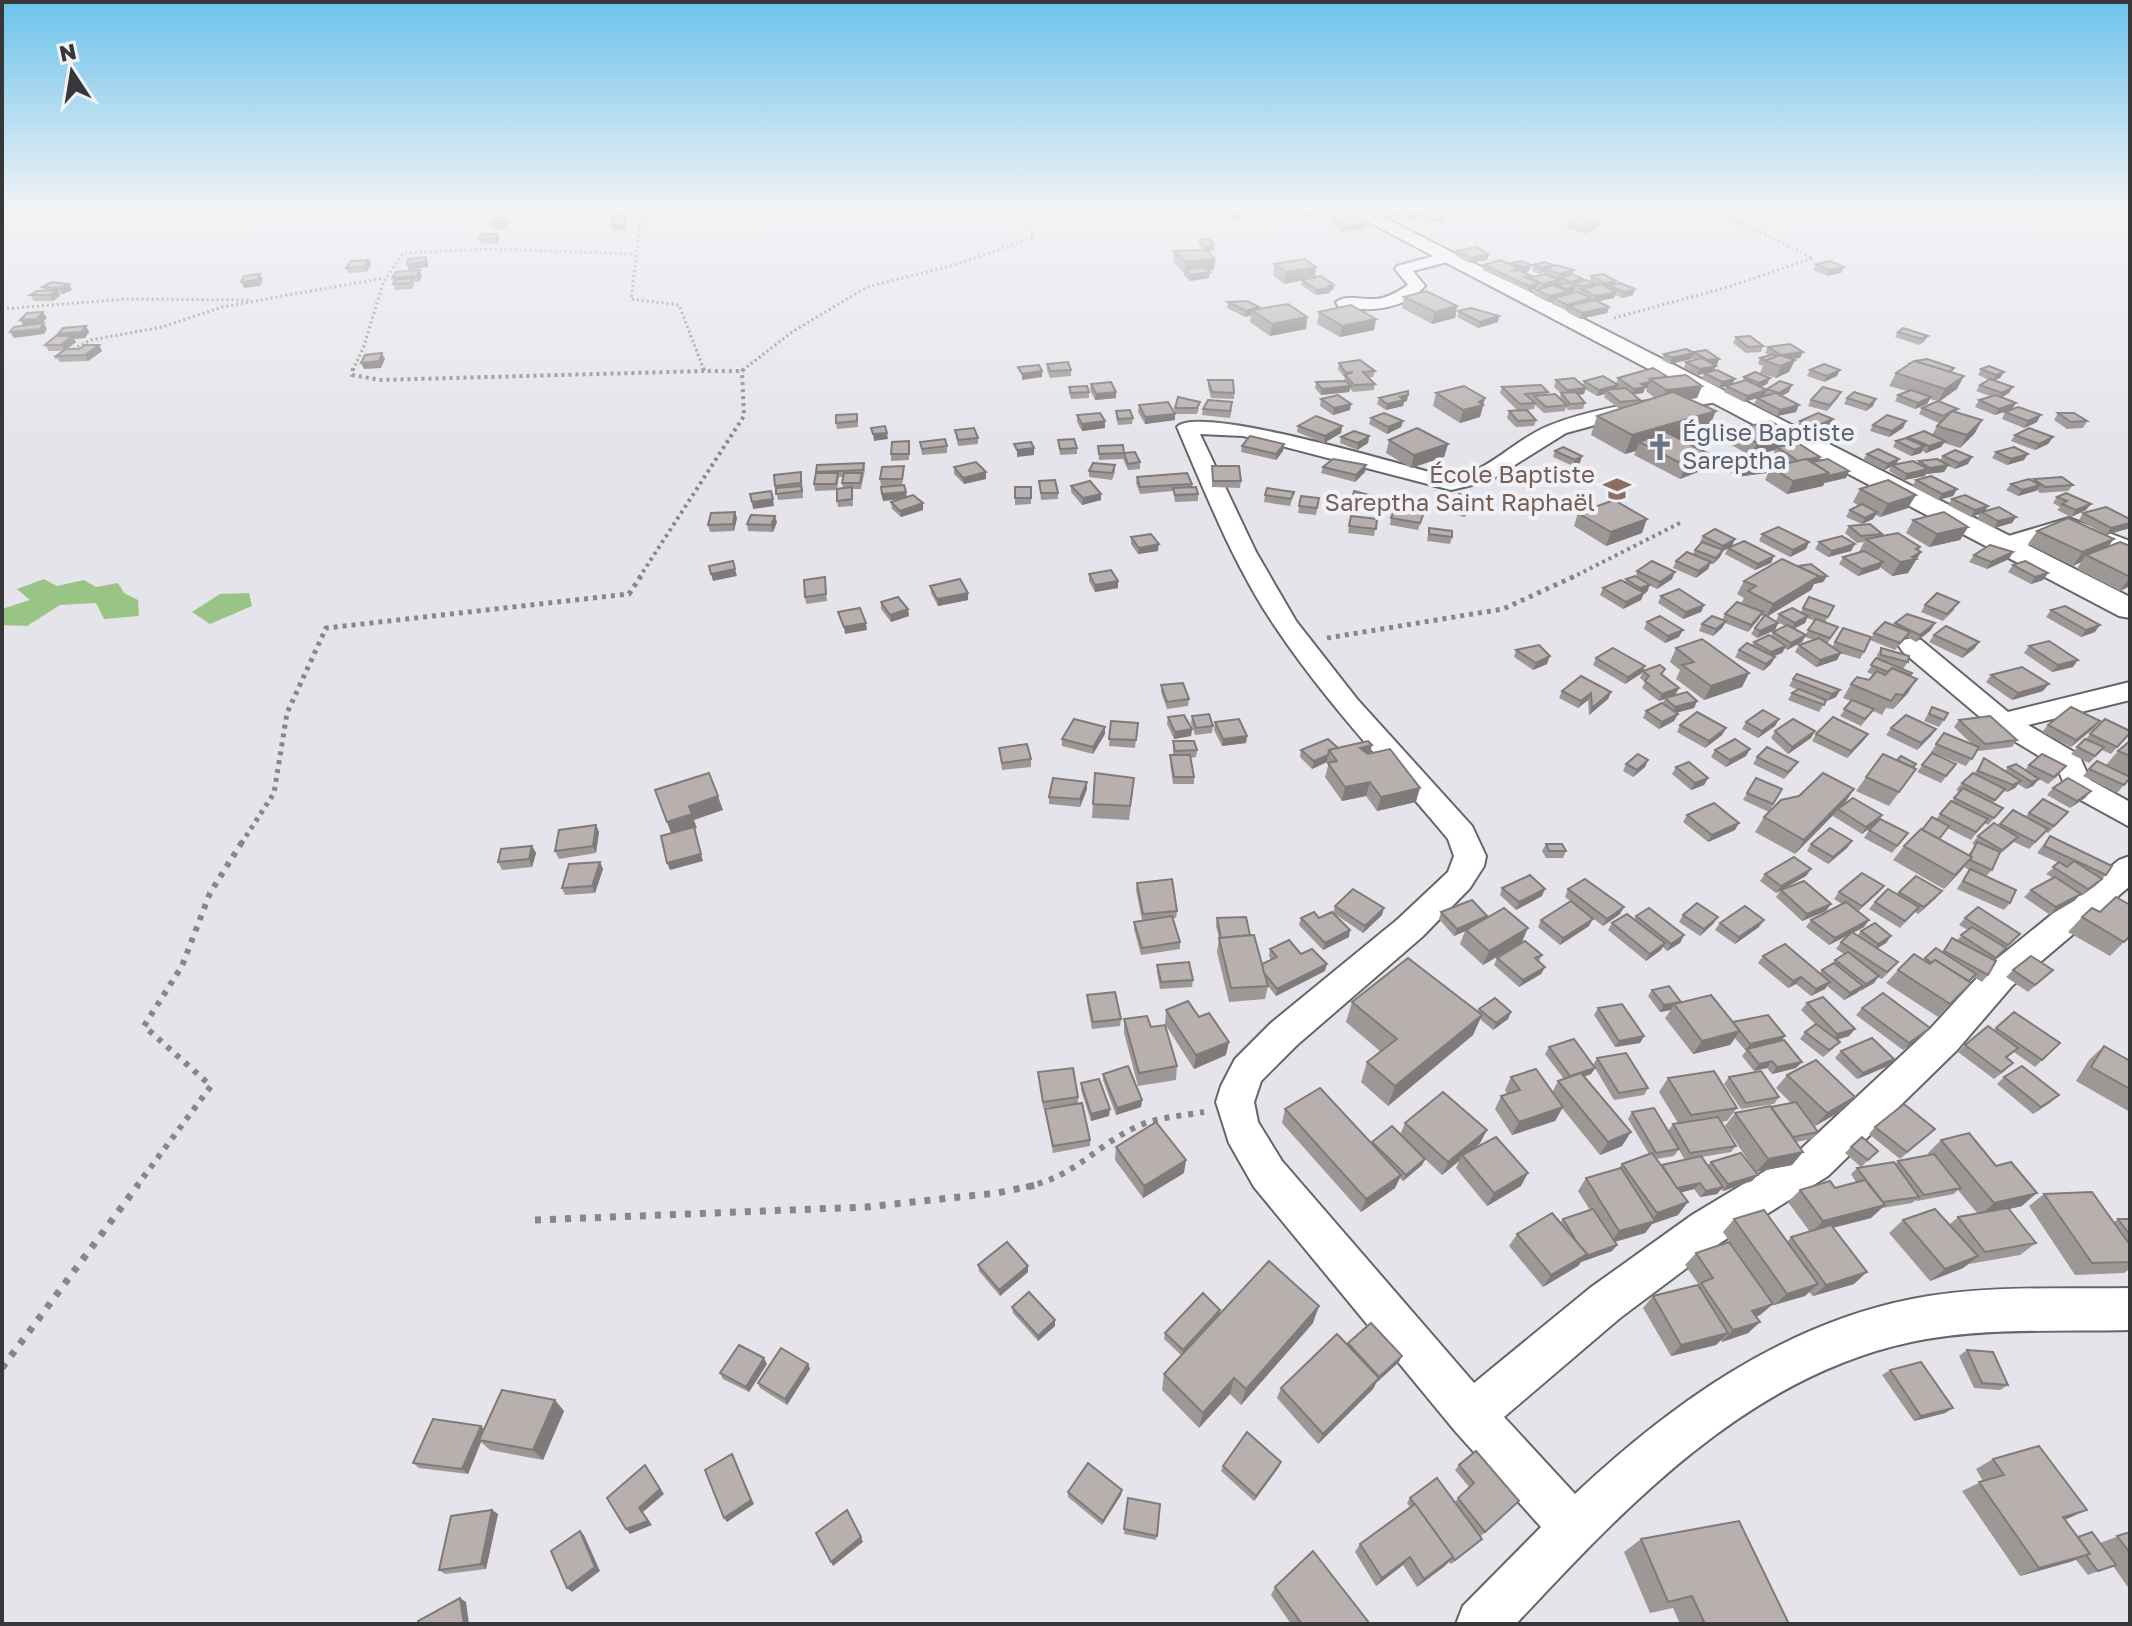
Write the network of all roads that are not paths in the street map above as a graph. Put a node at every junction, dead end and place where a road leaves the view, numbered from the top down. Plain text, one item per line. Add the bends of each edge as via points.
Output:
1 (1415, 284) edge
2 (1495, 284) edge
3 (1344, 302) dead end
4 (1716, 397) junction
5 (2003, 545) junction
6 (2130, 549) edge
7 (2130, 609) edge
8 (1912, 646) dead end
9 (2130, 691) edge
10 (2003, 722) junction
11 (2130, 816) edge
12 (2130, 868) edge
13 (2130, 1309) edge
14 (1471, 1415) junction
15 (1573, 1527) junction
16 (1481, 1624) edge

1 - 3 street via 1395,301
2 - 4 main road
4 - 5 main road
4 - 14 street via 1559,429 1480,479 1451,484 1243,430 1187,427 1246,559 1298,642 1461,834 1470,856 1459,880 1410,928 1248,1070 1239,1086 1237,1111 1248,1143 1268,1174
5 - 6 street via 2069,525
5 - 7 main road
8 - 10 street
9 - 10 street
10 - 11 street via 2069,762 2078,786
12 - 14 street via 2000,976 1944,1039 1814,1163 1681,1247
13 - 15 street via 1954,1316 1911,1322 1827,1347 1775,1371 1713,1411
14 - 15 street
15 - 16 street

